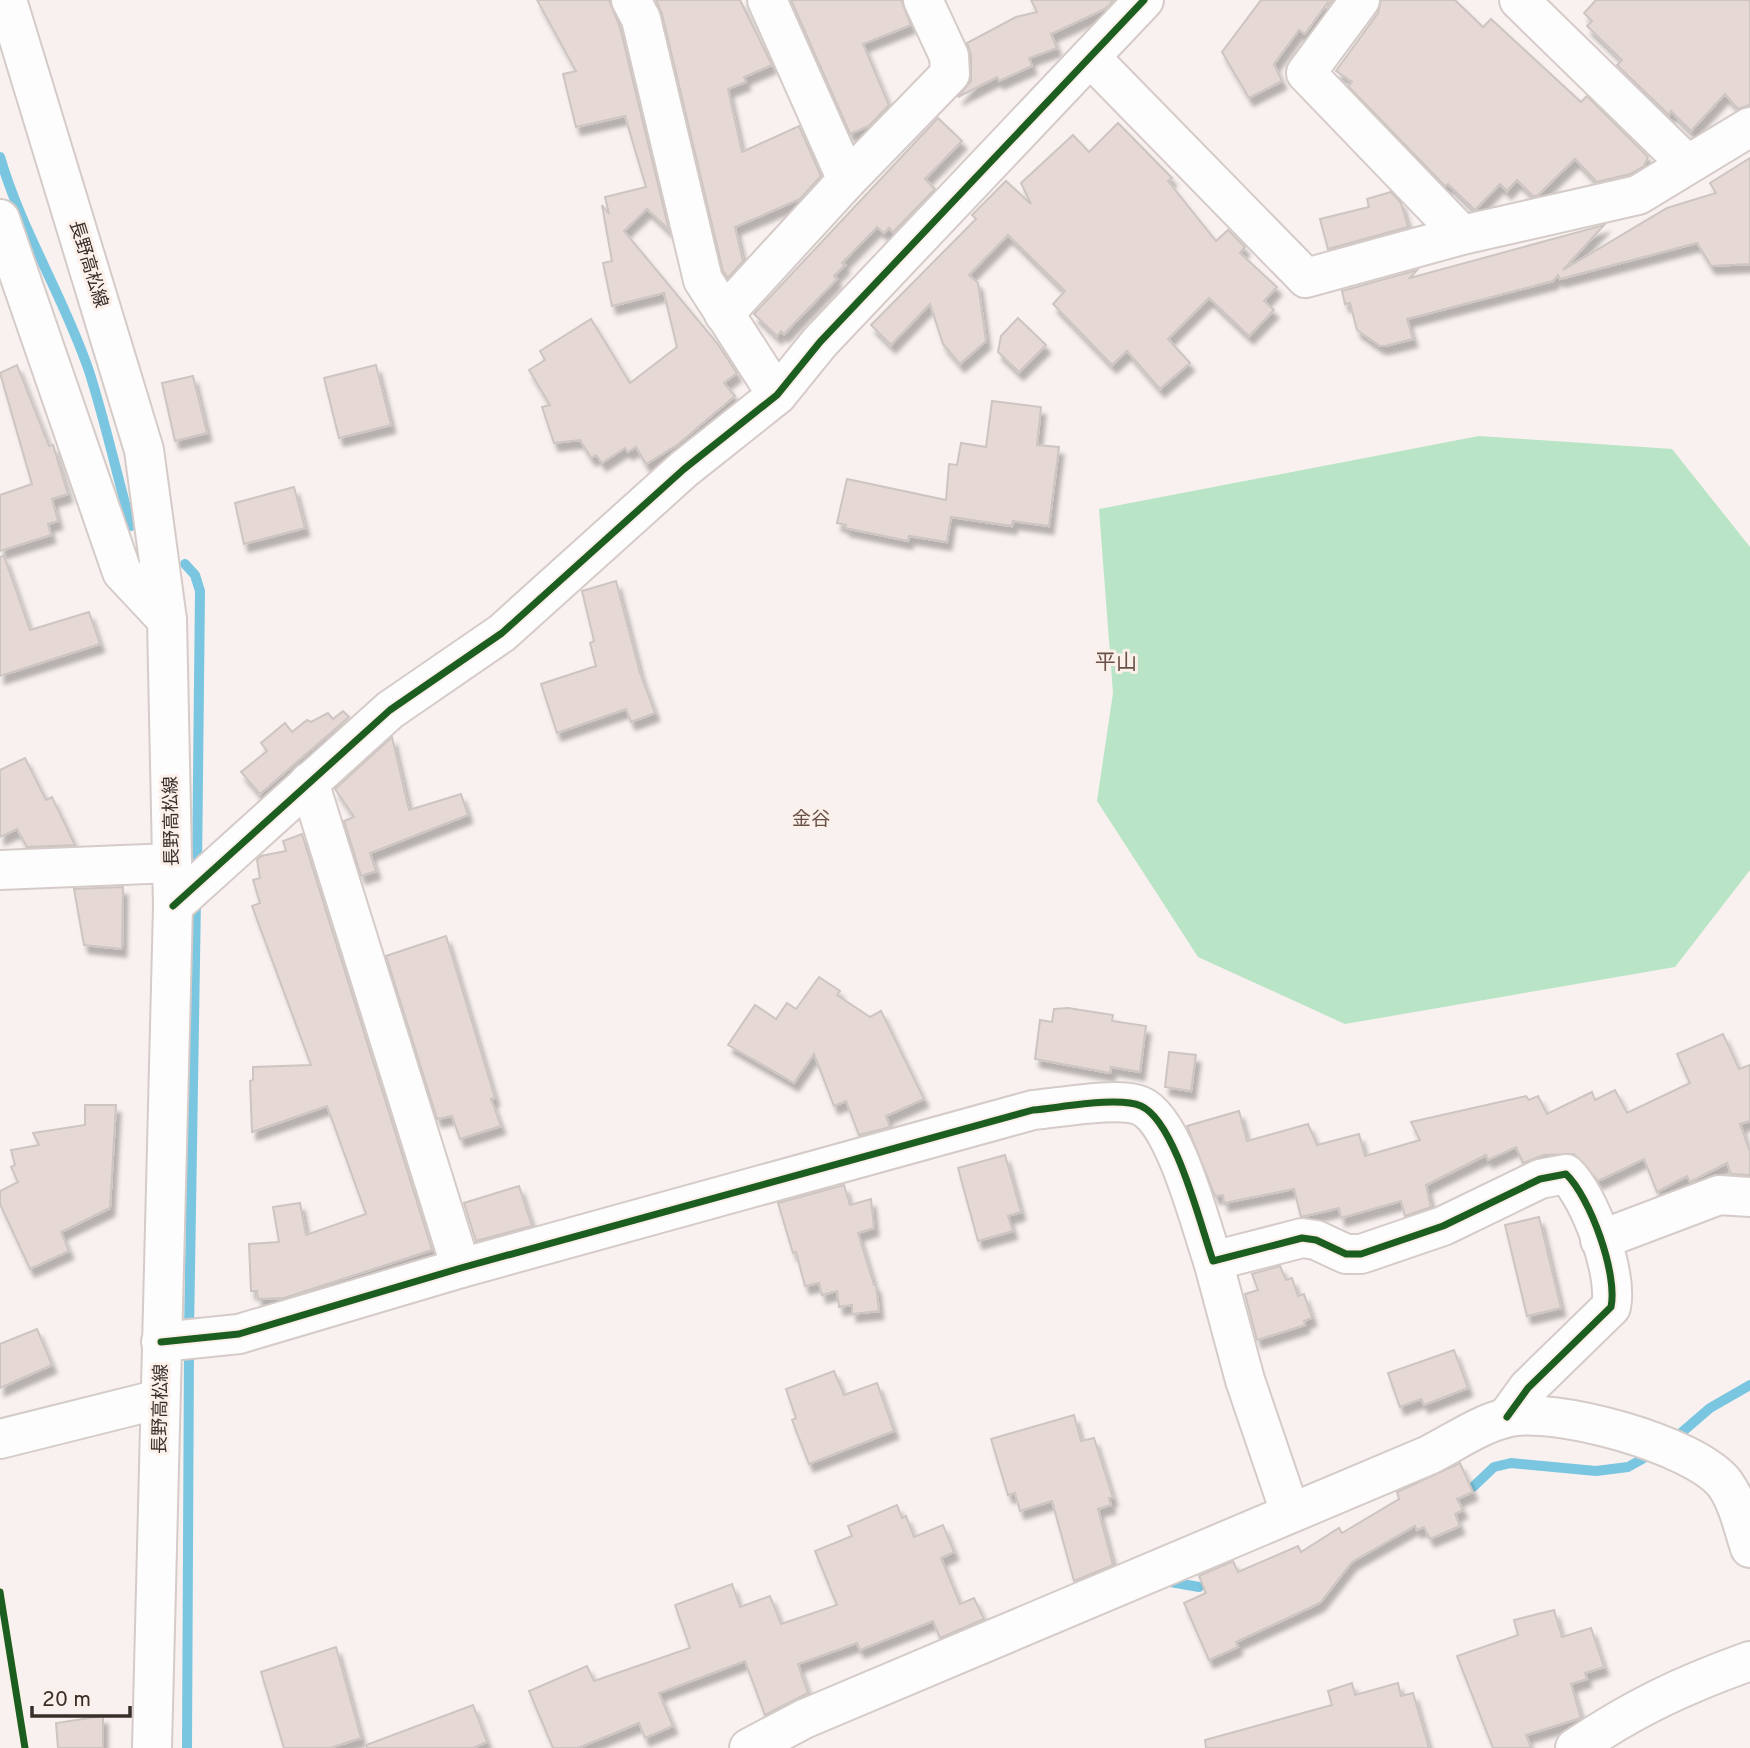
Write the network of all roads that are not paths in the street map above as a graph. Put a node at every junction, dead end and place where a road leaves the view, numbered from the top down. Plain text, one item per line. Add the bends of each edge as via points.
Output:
1 (7, 0) edge
2 (631, 0) edge
3 (767, 0) edge
4 (923, 0) edge
5 (1144, 0) edge
6 (1360, 0) edge
7 (1519, 0) edge
8 (1090, 57) junction
9 (1750, 127) edge
10 (1687, 164) junction
11 (847, 180) junction
12 (0, 219) edge
13 (1462, 235) junction
14 (724, 314) junction
15 (778, 395) junction
16 (167, 620) junction
17 (309, 782) junction
18 (0, 870) edge
19 (185, 885) junction
20 (1750, 1197) edge
21 (1601, 1240) junction
22 (1213, 1261) junction
23 (461, 1268) junction
24 (180, 1340) junction
25 (160, 1399) junction
26 (1507, 1417) junction
27 (0, 1439) edge
28 (1290, 1512) junction
29 (1750, 1548) edge
30 (1750, 1661) edge
31 (152, 1748) edge
32 (749, 1748) edge
33 (1575, 1748) edge

1 - 16 street, 長野高松線 via 144,450
2 - 14 street via 641,19 704,281
3 - 11 street
4 - 11 street via 949,57 950,74
5 - 8 street
6 - 13 street via 1306,73
7 - 10 street
8 - 13 street via 1306,278
8 - 15 street via 820,342
9 - 10 street
10 - 13 street via 1638,195
11 - 14 street
12 - 16 street via 122,572
14 - 15 street
15 - 17 street via 684,469 502,633 390,710
16 - 19 street, 長野高松線
17 - 19 street
17 - 23 street
18 - 19 street
19 - 24 street, 長野高松線
20 - 21 street via 1719,1195
21 - 22 street via 1579,1186 1566,1174 1540,1179 1443,1226 1361,1254 1346,1254 1301,1238
21 - 26 street via 1615,1292 1611,1307 1528,1388
22 - 23 street via 1159,1119 1140,1105 1120,1103 1033,1110
22 - 28 street via 1245,1380
23 - 24 street via 239,1334
24 - 25 street, 長野高松線
25 - 27 street
25 - 31 street, 長野高松線
26 - 28 street via 1429,1455
26 - 29 street via 1550,1418 1611,1428 1702,1463 1724,1483
28 - 32 street via 804,1719
30 - 33 street via 1625,1713

